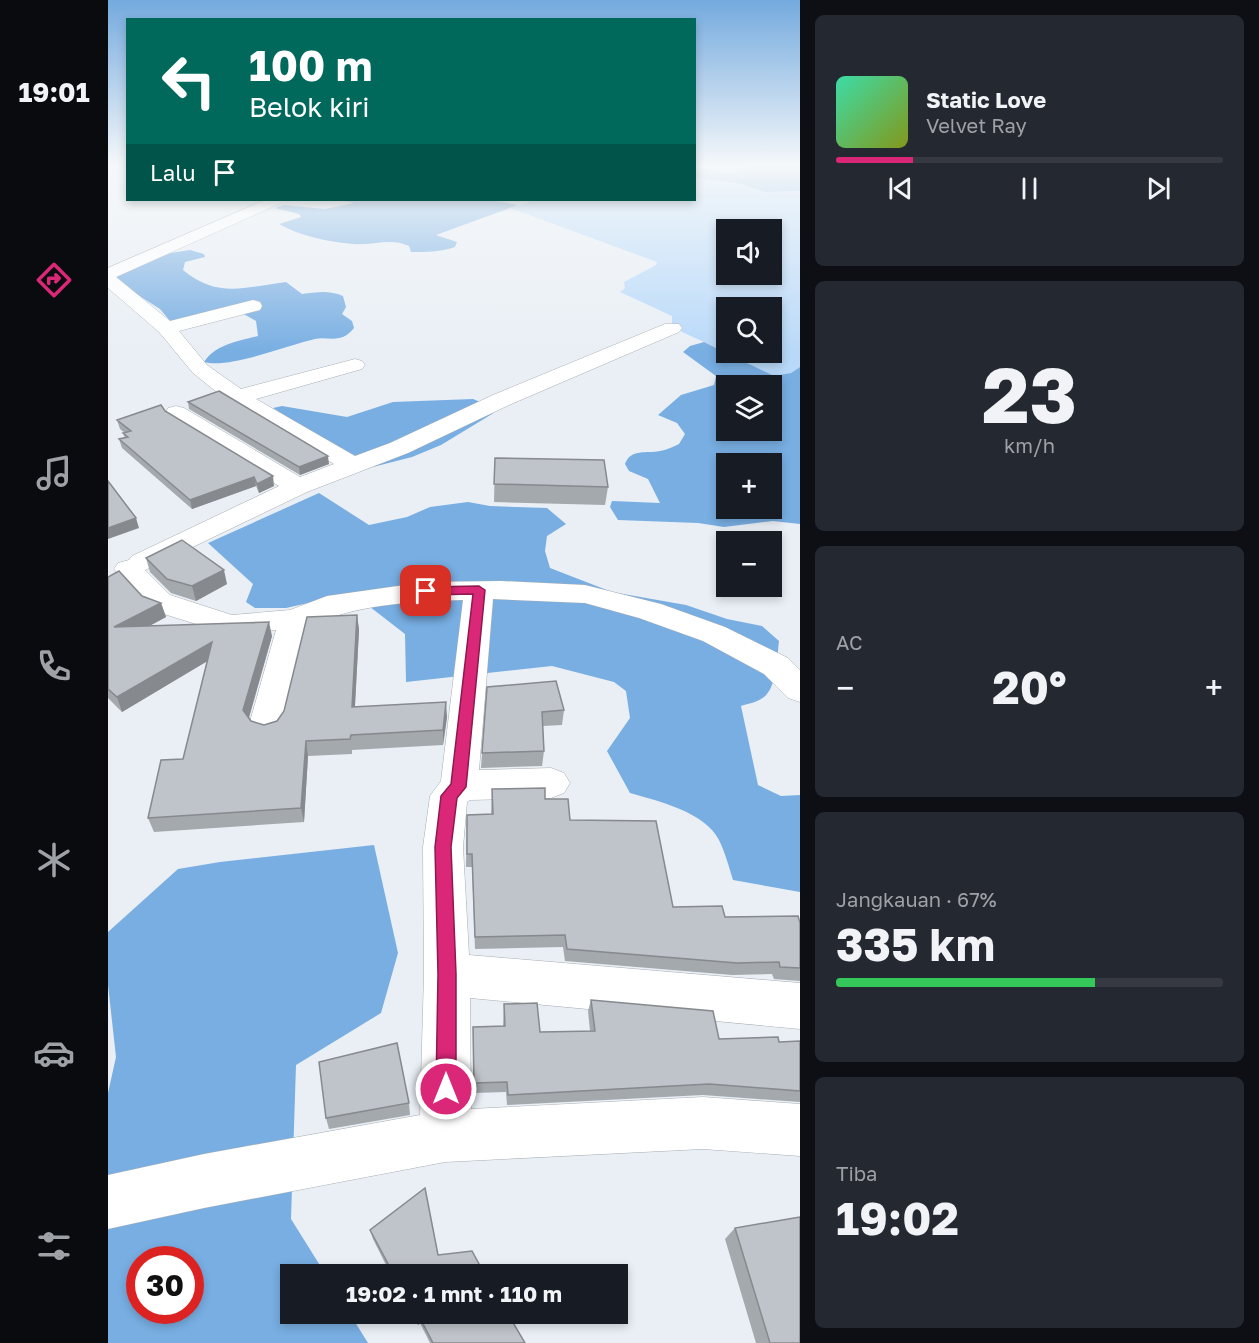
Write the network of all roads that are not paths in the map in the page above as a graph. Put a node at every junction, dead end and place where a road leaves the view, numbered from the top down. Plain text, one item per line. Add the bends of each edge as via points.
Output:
1 (215, 227) edge
2 (108, 274) edge
3 (108, 279) edge
4 (253, 306) dead end
5 (166, 328) junction
6 (672, 328) dead end
7 (355, 365) dead end
8 (237, 398) junction
9 (176, 413) dead end
10 (354, 466) junction
11 (298, 487) junction
12 (118, 573) edge
13 (479, 590) junction
14 (294, 620) junction
15 (800, 690) edge
16 (267, 725) edge
17 (550, 783) dead end
18 (459, 787) junction
19 (447, 974) junction
20 (800, 1006) edge
21 (800, 1130) edge
22 (446, 1136) junction
23 (108, 1202) edge

1 - 2 street
3 - 5 street
4 - 5 street
5 - 8 street via 200,369
6 - 10 street
7 - 8 street
8 - 10 street
9 - 11 street
10 - 11 street
11 - 12 street
12 - 14 street via 159,602 231,625
13 - 14 street via 426,591 327,606
13 - 15 street via 585,594 650,611 714,634 776,666
13 - 18 street
14 - 16 street
17 - 18 street
18 - 19 street via 449,796 443,847
19 - 20 street
19 - 22 street
21 - 22 street via 703,1123
22 - 23 street

